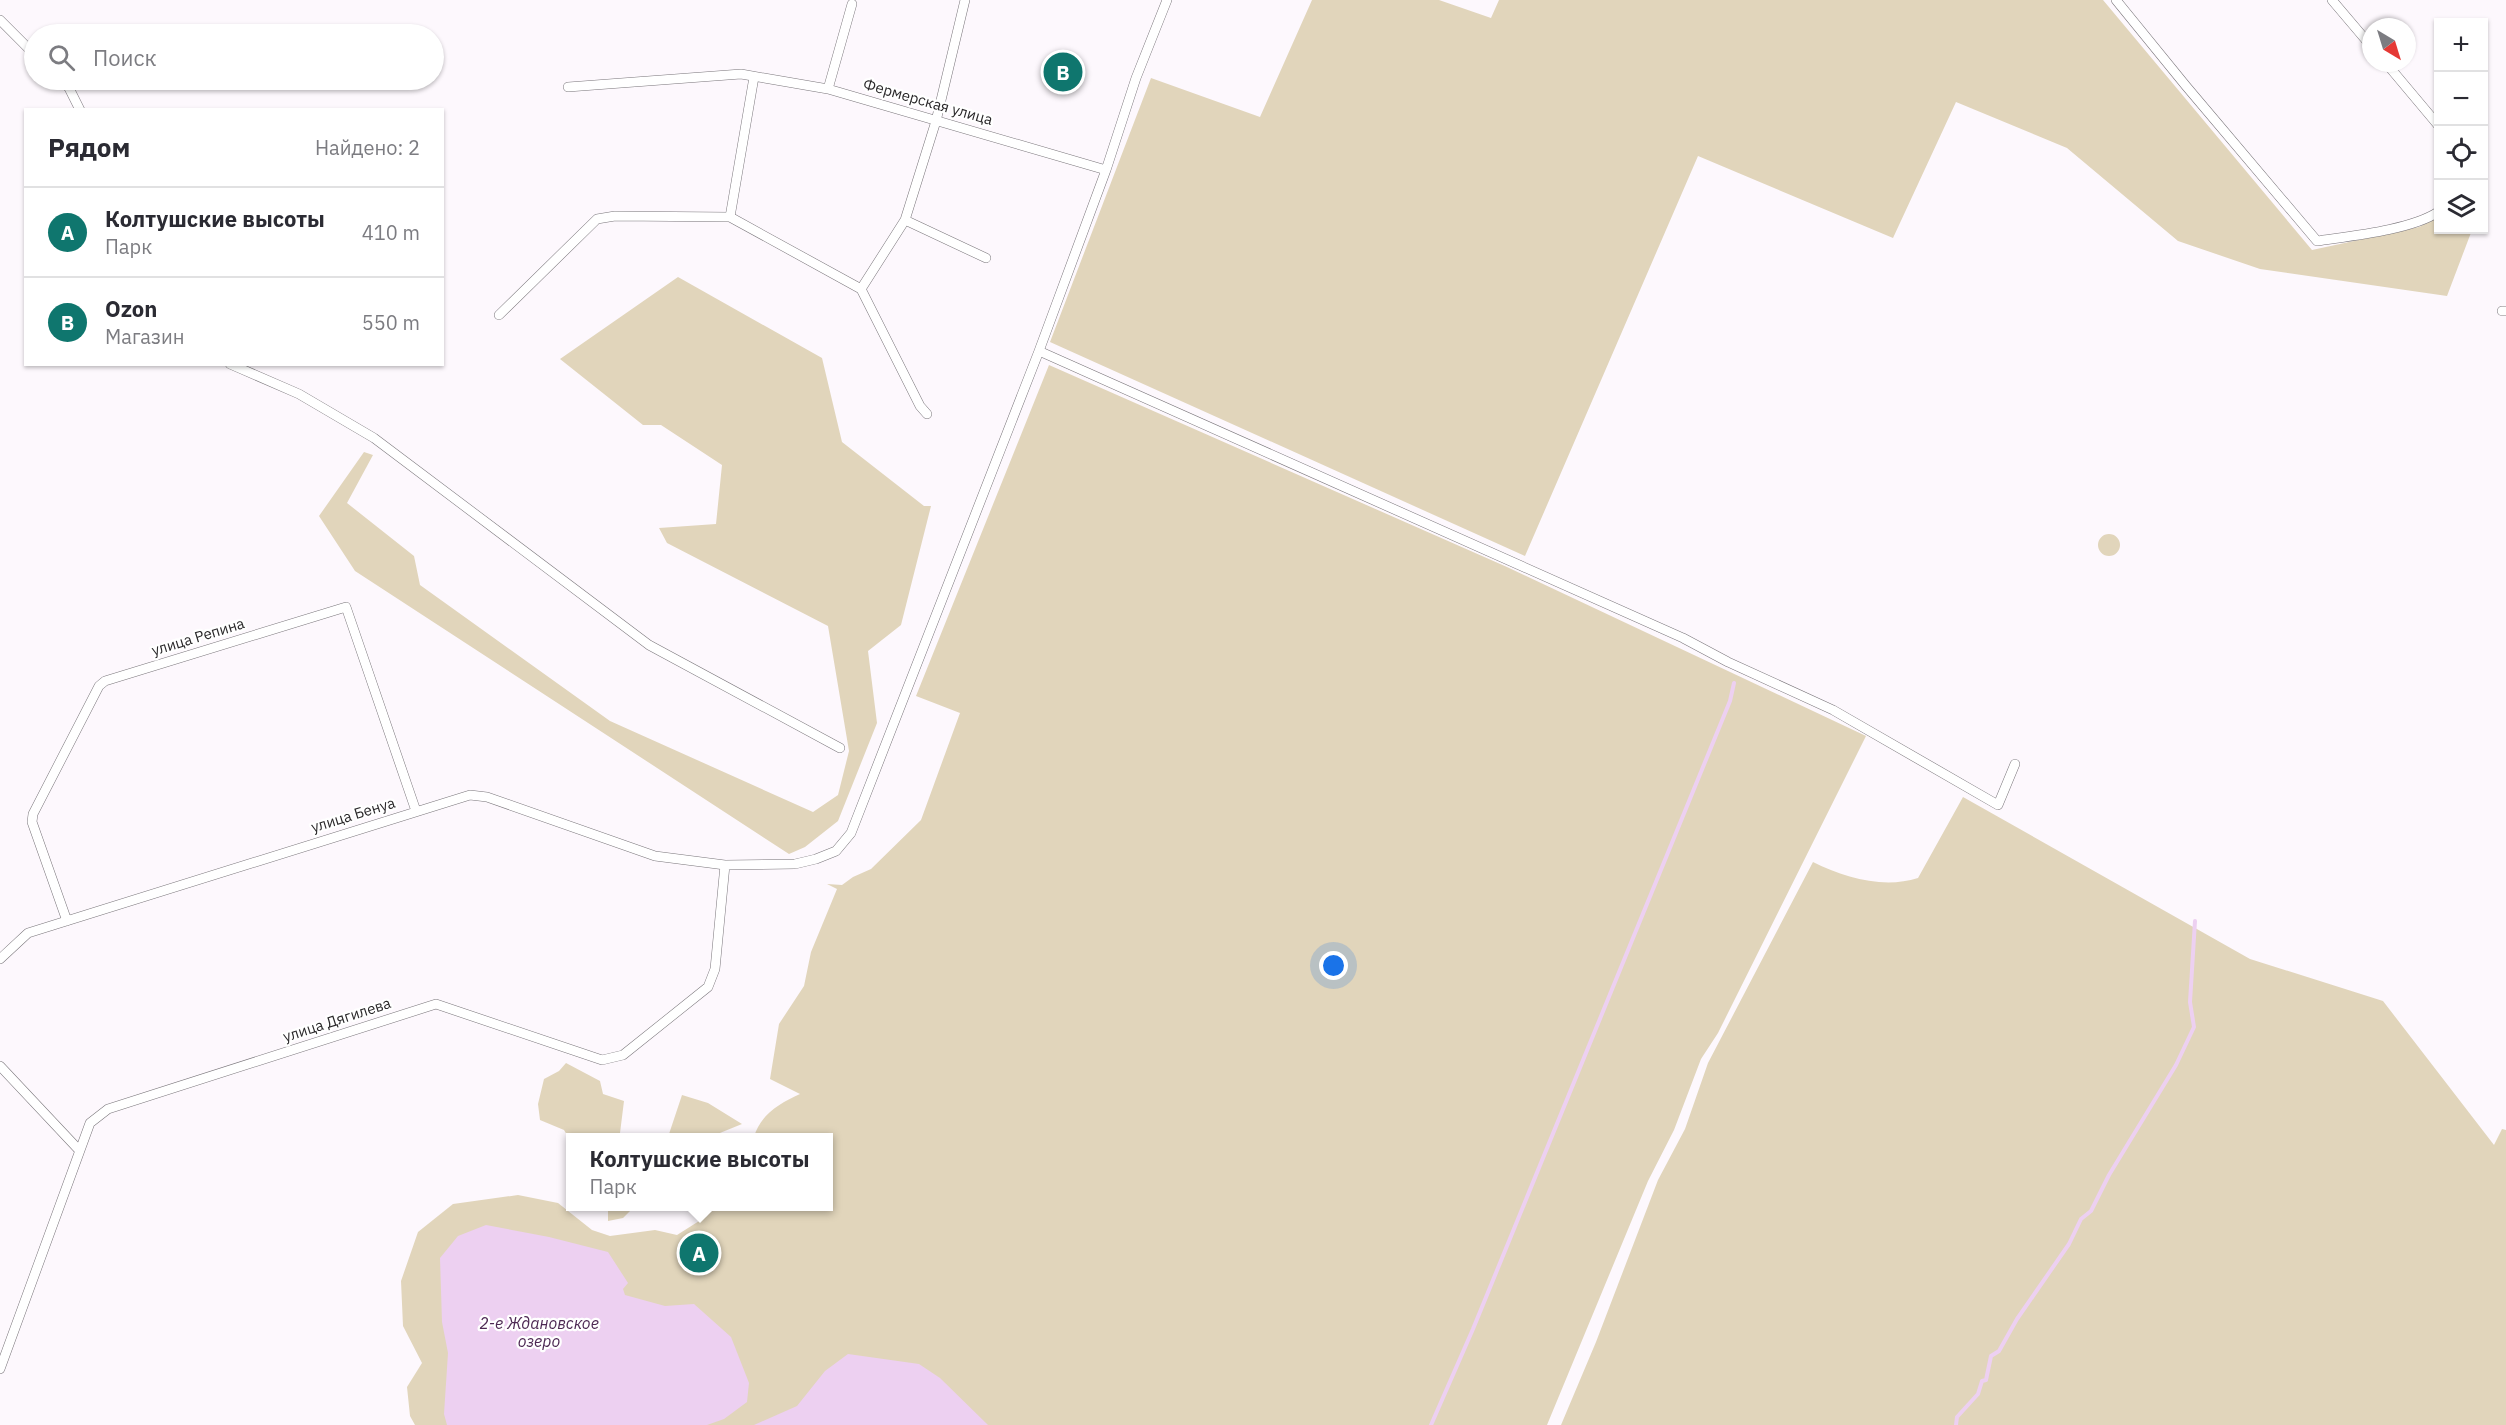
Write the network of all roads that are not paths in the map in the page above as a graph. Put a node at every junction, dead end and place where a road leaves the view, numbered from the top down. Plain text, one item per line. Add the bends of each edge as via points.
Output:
1 (965, 0) edge
2 (1167, 0) edge
3 (2116, 0) edge
4 (2332, 0) edge
5 (852, 4) dead end
6 (0, 20) edge
7 (2362, 35) edge
8 (24, 44) edge
9 (2394, 72) edge
10 (754, 77) junction
11 (568, 87) dead end
12 (828, 89) junction
13 (70, 90) edge
14 (79, 108) edge
15 (2434, 119) edge
16 (936, 121) junction
17 (1106, 170) junction
18 (2434, 215) edge
19 (730, 217) junction
20 (904, 220) junction
21 (986, 258) dead end
22 (861, 289) junction
23 (499, 315) dead end
24 (1039, 351) junction
25 (235, 366) edge
26 (927, 414) dead end
27 (840, 748) dead end
28 (2015, 764) dead end
29 (416, 811) junction
30 (725, 865) junction
31 (67, 921) junction
32 (0, 959) edge
33 (0, 1066) edge
34 (80, 1150) junction
35 (0, 1369) edge

1 - 16 street
2 - 17 street, улица Бенуа
3 - 18 street via 2317,241 2408,224
4 - 7 street
5 - 12 street
6 - 8 street
9 - 15 street
10 - 11 street, Фермерская улица via 741,74
10 - 12 street, Фермерская улица
10 - 19 street
12 - 16 street, Фермерская улица
13 - 14 street
16 - 17 street, Фермерская улица
16 - 20 street
17 - 24 street, улица Бенуа
19 - 22 street
19 - 23 street via 597,219
20 - 21 street
20 - 22 street
22 - 26 street
24 - 28 street via 1683,638 1833,710 1998,805
24 - 30 street, улица Бенуа via 851,833 836,851 816,859 795,864
25 - 27 street via 299,394 374,438 649,645
29 - 30 street, улица Бенуа via 470,795 487,797 655,856
29 - 31 street, улица Бенуа
29 - 31 street, улица Репина via 346,607 105,681 33,814 32,822
30 - 34 street, улица Дягилева via 716,969 708,987 623,1055 602,1060 436,1005 108,1108 90,1123
31 - 32 street, улица Бенуа via 28,933
33 - 34 street
34 - 35 street, улица Дягилева

